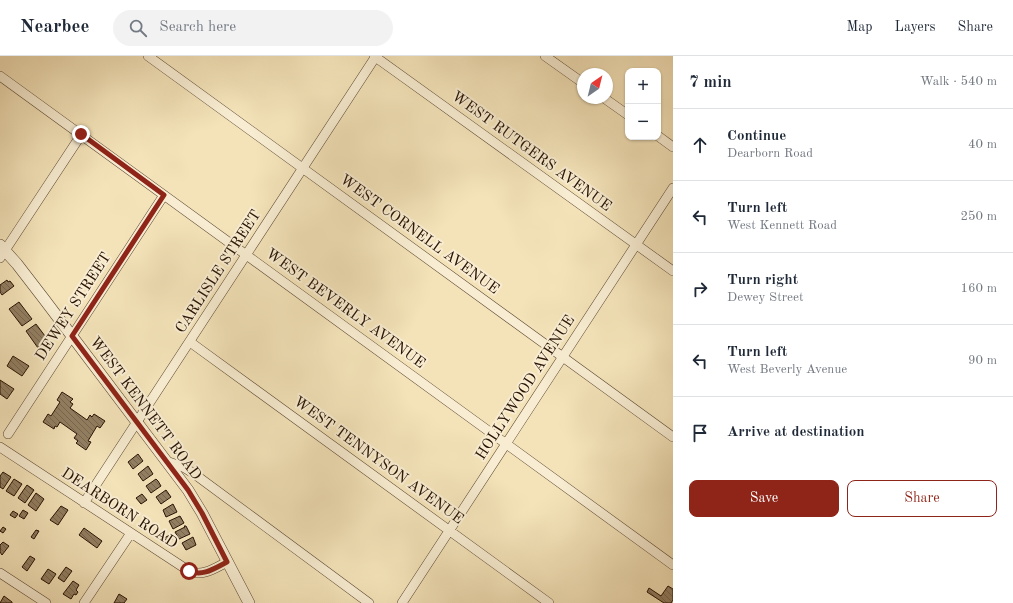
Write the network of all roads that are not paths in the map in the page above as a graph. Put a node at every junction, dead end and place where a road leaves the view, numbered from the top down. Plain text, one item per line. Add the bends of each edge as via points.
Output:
1 (148, 56) edge
2 (375, 56) edge
3 (545, 56) edge
4 (0, 76) edge
5 (577, 79) edge
6 (612, 104) edge
7 (625, 113) edge
8 (81, 134) junction
9 (661, 138) edge
10 (673, 147) edge
11 (303, 168) junction
12 (673, 188) edge
13 (164, 195) junction
14 (636, 244) junction
15 (2, 251) edge
16 (246, 255) junction
17 (673, 271) edge
18 (72, 336) junction
19 (190, 342) junction
20 (563, 357) junction
21 (137, 422) junction
22 (8, 434) dead end
23 (673, 437) edge
24 (506, 444) junction
25 (0, 447) edge
26 (166, 461) junction
27 (84, 503) junction
28 (450, 531) junction
29 (131, 533) junction
30 (227, 562) junction
31 (673, 565) edge
32 (0, 573) edge
33 (46, 603) edge
34 (84, 603) edge
35 (249, 603) edge
36 (369, 603) edge
37 (402, 603) edge
38 (549, 603) edge

1 - 11 street, WEST CORNELL AVENUE
2 - 11 street, CARLISLE STREET
2 - 14 street, WEST RUTGERS AVENUE
3 - 5 street
4 - 8 street, WEST BEVERLY AVENUE
6 - 7 street
8 - 13 street, WEST BEVERLY AVENUE
8 - 15 street
9 - 10 street
11 - 16 street, CARLISLE STREET
11 - 20 street, WEST CORNELL AVENUE
12 - 14 street, HOLLYWOOD AVENUE
13 - 16 street, WEST BEVERLY AVENUE
13 - 18 street, DEWEY STREET
14 - 17 street, WEST RUTGERS AVENUE
14 - 20 street, HOLLYWOOD AVENUE
15 - 18 street, WEST KENNETT ROAD via 32,283
16 - 19 street, CARLISLE STREET
16 - 24 street, WEST BEVERLY AVENUE
18 - 21 street, WEST KENNETT ROAD
18 - 22 street, DEWEY STREET
19 - 21 street, CARLISLE STREET
19 - 28 street, WEST TENNYSON AVENUE
20 - 23 street, WEST CORNELL AVENUE
20 - 24 street, HOLLYWOOD AVENUE
21 - 26 street, WEST KENNETT ROAD
21 - 27 street, CARLISLE STREET
24 - 28 street, HOLLYWOOD AVENUE
24 - 31 street, WEST BEVERLY AVENUE
25 - 27 street, DEARBORN ROAD
26 - 30 street, WEST KENNETT ROAD via 195,501
26 - 36 street via 193,473
27 - 29 street, DEARBORN ROAD
28 - 37 street, HOLLYWOOD AVENUE
28 - 38 street, WEST TENNYSON AVENUE
29 - 30 street, DEARBORN ROAD via 191,572 200,574
29 - 34 street
30 - 35 street, WEST KENNETT ROAD
32 - 33 street

